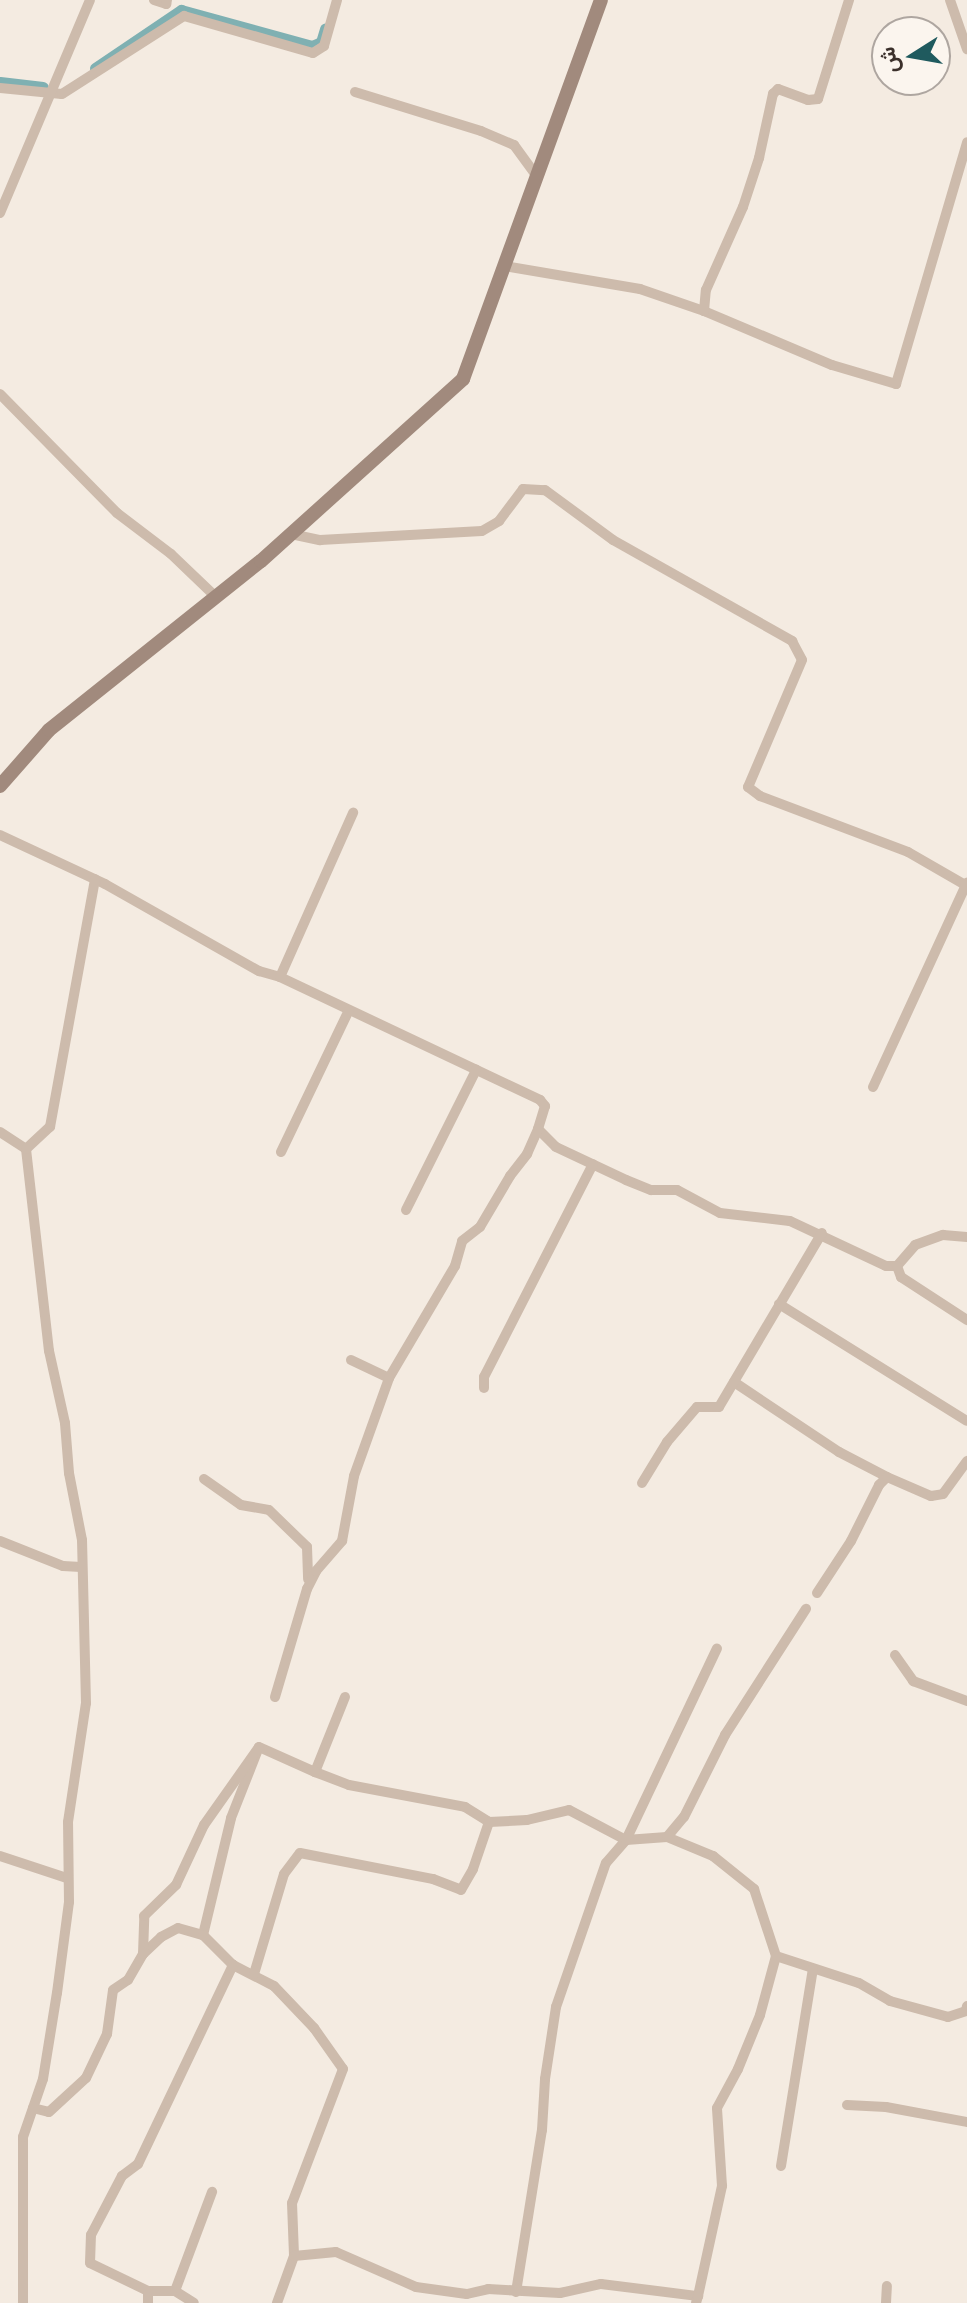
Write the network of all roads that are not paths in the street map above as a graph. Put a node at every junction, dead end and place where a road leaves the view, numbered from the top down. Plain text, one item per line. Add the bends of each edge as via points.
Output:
1 (90, 0) edge
2 (154, 0) edge
3 (167, 0) edge
4 (337, 0) edge
5 (601, 0) edge
6 (849, 0) edge
7 (950, 0) edge
8 (967, 49) edge
9 (0, 88) edge
10 (355, 92) dead end
11 (51, 93) junction
12 (967, 142) edge
13 (536, 175) junction
14 (0, 213) edge
15 (504, 266) junction
16 (704, 311) junction
17 (0, 394) edge
18 (291, 534) junction
19 (216, 597) junction
20 (0, 786) edge
21 (353, 813) dead end
22 (0, 835) edge
23 (95, 879) junction
24 (967, 885) edge
25 (280, 977) junction
26 (349, 1010) junction
27 (476, 1070) junction
28 (873, 1087) dead end
29 (538, 1129) junction
30 (0, 1132) edge
31 (26, 1149) junction
32 (281, 1152) dead end
33 (593, 1164) junction
34 (406, 1210) dead end
35 (822, 1233) junction
36 (967, 1237) edge
37 (897, 1266) junction
38 (779, 1304) junction
39 (967, 1320) edge
40 (351, 1360) dead end
41 (389, 1378) junction
42 (734, 1382) junction
43 (484, 1388) dead end
44 (967, 1421) edge
45 (967, 1461) edge
46 (887, 1477) junction
47 (204, 1479) dead end
48 (642, 1483) dead end
49 (0, 1541) edge
50 (81, 1567) junction
51 (307, 1589) junction
52 (817, 1593) dead end
53 (806, 1609) dead end
54 (717, 1648) dead end
55 (895, 1655) dead end
56 (275, 1697) dead end
57 (345, 1697) dead end
58 (967, 1701) edge
59 (259, 1747) junction
60 (315, 1772) junction
61 (489, 1822) junction
62 (667, 1837) junction
63 (626, 1840) junction
64 (0, 1856) edge
65 (67, 1878) junction
66 (203, 1935) junction
67 (143, 1954) junction
68 (776, 1956) junction
69 (233, 1965) junction
70 (813, 1969) junction
71 (254, 1974) junction
72 (967, 2006) edge
73 (847, 2105) dead end
74 (33, 2108) junction
75 (967, 2122) edge
76 (781, 2166) dead end
77 (212, 2192) dead end
78 (294, 2256) junction
79 (887, 2286) dead end
80 (175, 2291) junction
81 (516, 2292) junction
82 (148, 2297) edge
83 (697, 2300) edge
84 (23, 2303) edge
85 (194, 2303) edge
86 (277, 2303) edge
87 (886, 2303) edge

1 - 11 street
2 - 3 street
4 - 11 street via 324,46 313,53 184,16 62,94
5 - 13 street
6 - 16 street via 818,99 778,89 773,94 759,158 706,290
7 - 8 street
9 - 11 street
10 - 13 street via 514,145
11 - 14 street
12 - 16 street via 896,384 832,365
13 - 15 street
15 - 16 street via 640,289
15 - 18 street via 463,379
17 - 19 street via 117,513
18 - 19 street
18 - 24 street via 320,540 482,531 499,521 523,489 545,490 613,540 792,641 802,660 748,787 908,852
19 - 20 street via 49,730
21 - 25 street
22 - 23 street
23 - 25 street via 227,955
23 - 31 street via 50,1127
24 - 28 street
25 - 26 street
26 - 27 street
26 - 32 street
27 - 29 street via 540,1100 545,1106
27 - 34 street
29 - 33 street via 556,1147
29 - 41 street via 480,1227 462,1241 450,1277
30 - 31 street
31 - 50 street via 49,1351 82,1540
33 - 35 street via 651,1190 677,1190 720,1213 790,1221
33 - 43 street via 484,1377
35 - 37 street via 886,1266
35 - 38 street
36 - 37 street via 943,1235 915,1245
37 - 39 street via 901,1277
38 - 42 street
38 - 44 street
40 - 41 street
41 - 51 street via 354,1476 342,1541
42 - 46 street via 839,1452
42 - 48 street via 719,1407 697,1407
45 - 46 street via 943,1494 931,1496
46 - 52 street
47 - 51 street via 241,1505 269,1510 307,1547
49 - 50 street via 63,1566
50 - 65 street via 86,1703 68,1822
51 - 56 street
53 - 62 street via 725,1735 684,1817
54 - 63 street
55 - 58 street via 913,1681
57 - 60 street
59 - 60 street
59 - 66 street via 231,1818
59 - 67 street via 204,1825 176,1885 144,1916
60 - 61 street via 349,1785 465,1807
61 - 63 street via 569,1810
61 - 71 street via 461,1890 433,1879 300,1853 284,1874
62 - 63 street
62 - 68 street via 713,1856 754,1889
63 - 81 street via 606,1863 556,2007
64 - 65 street
65 - 74 street via 69,1902 57,1993
66 - 67 street via 178,1928
66 - 69 street
67 - 74 street via 128,1980 113,1990 107,2034 86,2078 49,2112
68 - 70 street
68 - 83 street via 760,2015 717,2108 722,2186
69 - 71 street
69 - 82 street via 138,2164 122,2176 91,2235 90,2263
70 - 72 street via 859,1983 890,2001 948,2017
70 - 76 street
71 - 78 street via 314,2028 343,2069 292,2203
73 - 75 street
74 - 84 street via 23,2137
77 - 80 street
78 - 81 street via 336,2252 416,2287 467,2294 488,2289
78 - 86 street
79 - 87 street
80 - 82 street
80 - 85 street
81 - 83 street via 560,2293 601,2284

